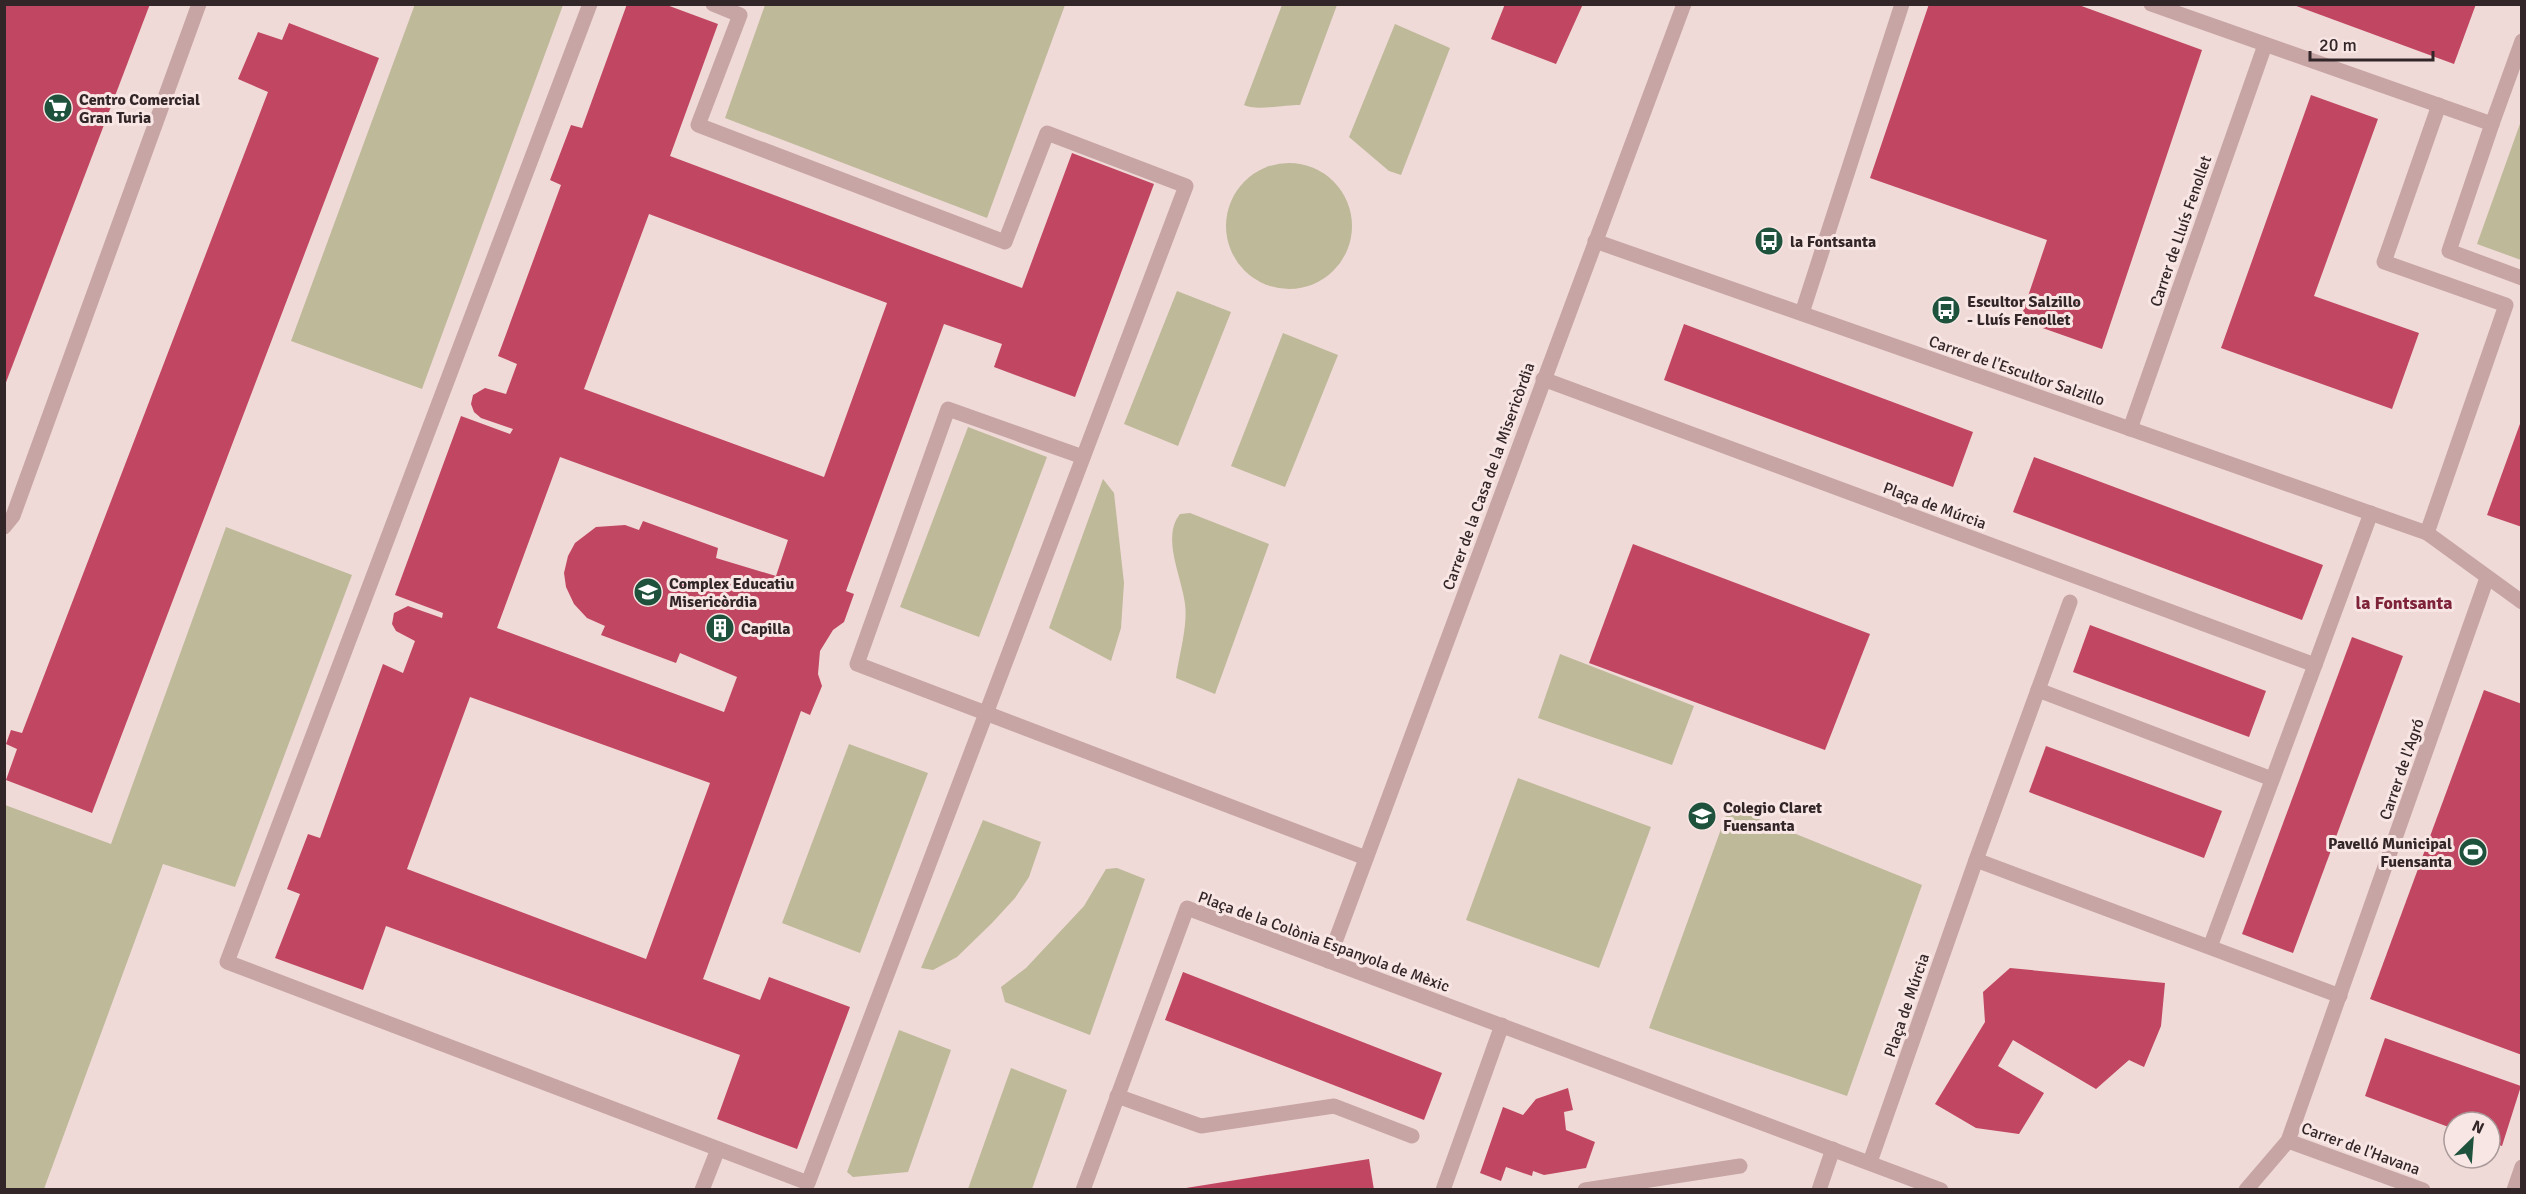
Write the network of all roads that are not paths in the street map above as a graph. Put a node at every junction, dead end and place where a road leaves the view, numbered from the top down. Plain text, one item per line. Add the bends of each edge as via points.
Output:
1 (199, 4) edge
2 (590, 4) edge
3 (713, 4) edge
4 (1902, 4) edge
5 (2151, 4) edge
6 (1680, 6) edge
7 (2522, 42) edge
8 (2265, 45) junction
9 (2439, 105) junction
10 (2492, 124) junction
11 (1595, 241) junction
12 (2522, 278) edge
13 (1802, 313) junction
14 (1543, 379) junction
15 (2130, 429) junction
16 (1083, 457) junction
17 (2371, 513) junction
18 (4, 527) edge
19 (2427, 533) junction
20 (2487, 578) junction
21 (2070, 602) dead end
22 (2522, 602) edge
23 (2315, 664) junction
24 (2038, 690) junction
25 (986, 714) junction
26 (2272, 779) junction
27 (1366, 858) junction
28 (1976, 860) junction
29 (2210, 947) junction
30 (1328, 962) junction
31 (2340, 996) junction
32 (1502, 1025) junction
33 (1117, 1096) junction
34 (1412, 1136) dead end
35 (2288, 1141) junction
36 (718, 1149) junction
37 (1833, 1149) junction
38 (1870, 1162) junction
39 (1740, 1166) dead end
40 (2522, 1167) edge
41 (787, 1183) edge
42 (702, 1190) edge
43 (1083, 1190) edge
44 (1443, 1190) edge
45 (1586, 1190) edge
46 (1819, 1190) edge
47 (1941, 1190) edge
48 (2246, 1190) edge
49 (2423, 1190) edge
50 (2514, 1190) edge

1 - 18 street via 13,516
2 - 36 street via 227,962
3 - 16 street via 740,15 698,125 1005,242 1047,134 1186,186
4 - 13 street
5 - 8 street
6 - 11 street, Carrer de la Casa de la Misericòrdia
7 - 10 street
8 - 9 street
8 - 15 street, Carrer de Lluís Fenollet
9 - 10 street
9 - 19 street via 2384,262 2506,305
10 - 12 street via 2449,251
11 - 13 street, Carrer de l'Escultor Salzillo
11 - 14 street, Carrer de la Casa de la Misericòrdia
13 - 15 street, Carrer de l'Escultor Salzillo
14 - 23 street, Plaça de Múrcia
14 - 27 street, Carrer de la Casa de la Misericòrdia
15 - 17 street, Carrer de l'Escultor Salzillo
16 - 25 street
16 - 25 street via 948,409 857,664
17 - 19 street, Carrer de l'Escultor Salzillo
17 - 23 street
19 - 20 street, Carrer de l'Escultor Salzillo
20 - 22 street, Carrer de l'Escultor Salzillo
20 - 31 street, Carrer de l'Agró
21 - 24 street, Plaça de Múrcia
23 - 26 street
24 - 26 street
24 - 28 street, Plaça de Múrcia
25 - 27 street
25 - 41 street via 808,1183
26 - 29 street
27 - 30 street, Carrer de la Casa de la Misericòrdia
28 - 29 street
28 - 38 street, Plaça de Múrcia
29 - 31 street
30 - 32 street, Plaça de la Colònia Espanyola de Mèxic
30 - 33 street, Plaça de la Colònia Espanyola de Mèxic via 1187,908
31 - 35 street, Carrer de l'Agró
32 - 37 street, Plaça de la Colònia Espanyola de Mèxic
32 - 44 street
33 - 34 street via 1201,1126 1334,1106
33 - 43 street, Plaça de la Colònia Espanyola de Mèxic
35 - 48 street
35 - 49 street, Carrer de l'Havana
36 - 41 street
36 - 42 street
37 - 38 street
37 - 46 street
38 - 47 street
39 - 45 street
40 - 50 street

